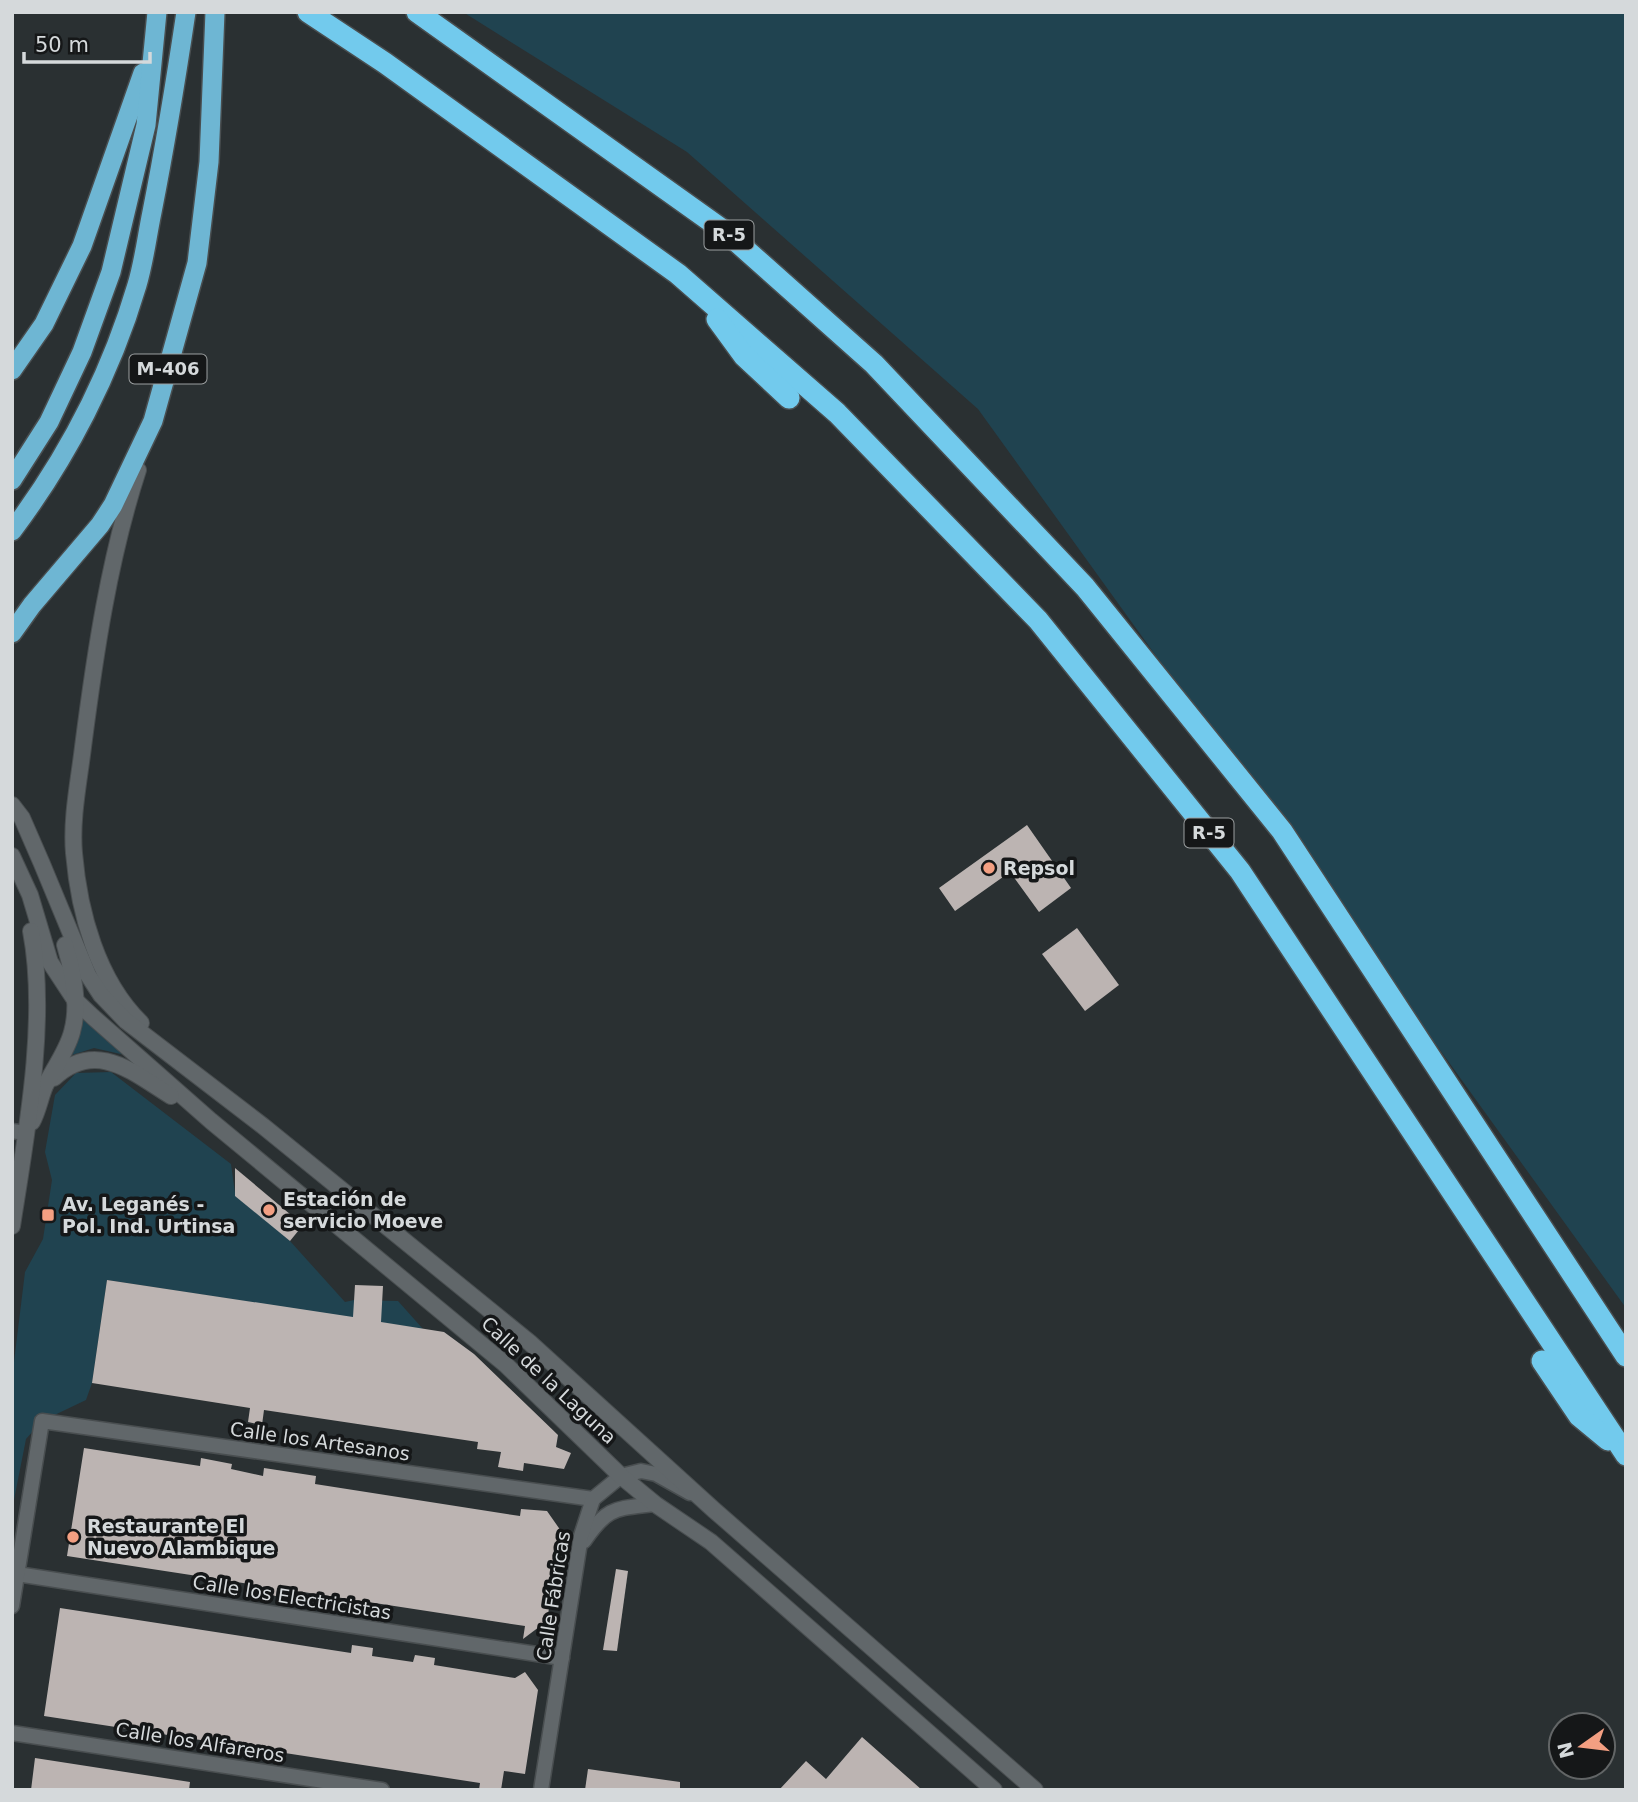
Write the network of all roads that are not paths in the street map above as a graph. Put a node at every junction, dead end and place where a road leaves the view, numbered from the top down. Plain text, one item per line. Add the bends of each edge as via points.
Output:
1 (157, 12) edge
2 (186, 12) edge
3 (215, 12) edge
4 (307, 12) edge
5 (417, 12) edge
6 (153, 42) junction
7 (695, 289) junction
8 (12, 370) edge
9 (789, 398) dead end
10 (153, 421) junction
11 (12, 480) edge
12 (12, 531) edge
13 (12, 633) edge
14 (12, 805) edge
15 (12, 857) edge
16 (43, 864) junction
17 (75, 1000) junction
18 (180, 1061) junction
19 (45, 1087) junction
20 (211, 1121) junction
21 (18, 1132) edge
22 (12, 1226) edge
23 (1626, 1356) edge
24 (1542, 1361) dead end
25 (1626, 1455) edge
26 (621, 1476) junction
27 (593, 1499) junction
28 (655, 1504) junction
29 (709, 1504) junction
30 (579, 1548) junction
31 (17, 1574) junction
32 (12, 1606) edge
33 (562, 1658) junction
34 (12, 1733) edge
35 (382, 1790) edge
36 (541, 1790) edge
37 (994, 1790) edge
38 (1034, 1790) edge

1 - 6 highway
2 - 12 highway, M-406 via 138,284 71,442
3 - 10 highway, M-406 via 209,162 197,263
4 - 7 highway, R-5 via 385,63
5 - 23 highway, R-5 via 727,233 874,364 1085,587 1282,831
6 - 8 highway via 82,246 44,324
6 - 11 highway via 146,125 111,272 82,352 49,422
7 - 9 highway via 744,356
7 - 25 highway, R-5 via 837,413 1038,620 1240,871
10 - 13 highway, M-406 via 100,525
10 - 18 street via 119,534 91,688 73,850 79,898 103,969 134,1016
14 - 16 street
15 - 17 street, Calle de la Laguna via 30,895 50,962
15 - 21 street via 23,893 37,979 35,1051
16 - 17 street
16 - 18 street via 82,963 101,995 126,1021
17 - 19 street via 73,1031
17 - 20 street, Calle de la Laguna
18 - 29 street, Calle de la Laguna via 529,1342
19 - 20 street via 66,1068 102,1059 120,1064
19 - 21 street via 34,1119
20 - 26 street, Calle de la Laguna via 505,1364
21 - 22 street
24 - 25 highway via 1578,1416
26 - 27 street
26 - 28 street, Calle de la Laguna
26 - 29 street via 641,1471 656,1474
27 - 30 street, Calle Fábricas
27 - 31 street, Calle los Artesanos via 42,1421
28 - 30 street via 606,1513
28 - 37 street, Calle de la Laguna via 711,1542
29 - 38 street, Calle de la Laguna
30 - 33 street, Calle Fábricas
31 - 32 street
31 - 33 street, Calle los Electricistas
33 - 36 street, Calle Fábricas
34 - 35 street, Calle los Alfareros

